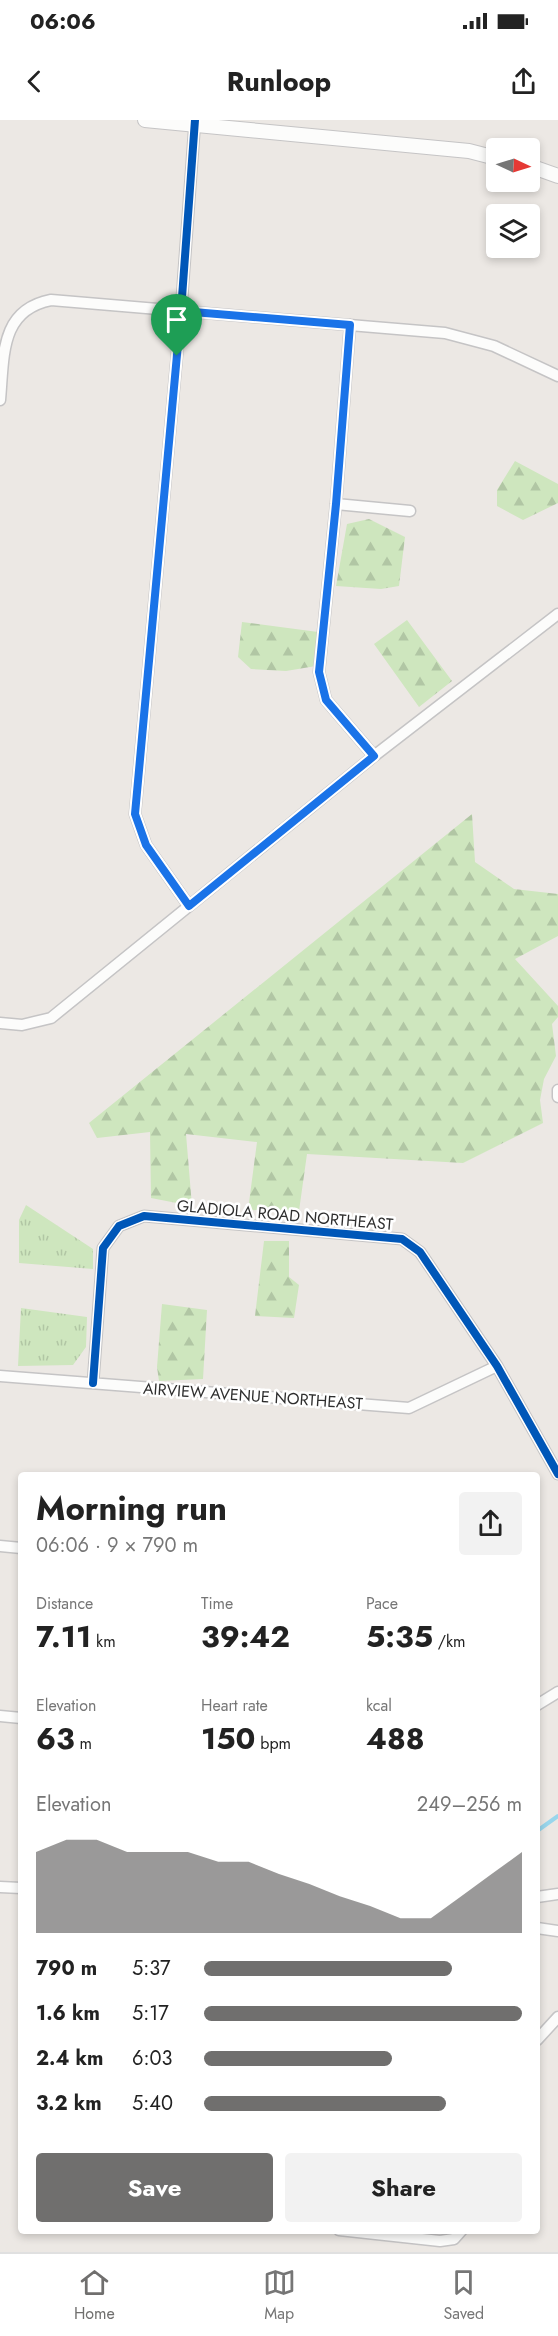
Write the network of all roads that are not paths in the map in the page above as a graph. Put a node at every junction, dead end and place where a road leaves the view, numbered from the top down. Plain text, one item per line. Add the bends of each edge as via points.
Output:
1 (145, 120) edge
2 (195, 123) edge
3 (486, 155) edge
4 (540, 170) edge
5 (558, 176) edge
6 (181, 311) junction
7 (350, 325) junction
8 (558, 376) edge
9 (0, 400) edge
10 (336, 504) junction
11 (410, 511) dead end
12 (556, 618) edge
13 (374, 756) junction
14 (189, 906) junction
15 (0, 1023) edge
16 (558, 1090) edge
17 (558, 1097) edge
18 (497, 1366) junction
19 (0, 1376) edge
20 (93, 1383) junction
21 (558, 1474) edge
22 (0, 1546) edge
23 (18, 1548) edge
24 (558, 1692) edge
25 (540, 1703) edge
26 (0, 1716) edge
27 (18, 1718) edge
28 (0, 1887) edge
29 (18, 1888) edge
30 (558, 1894) edge
31 (540, 1897) edge
32 (540, 1928) edge
33 (558, 1931) edge
34 (558, 2017) edge
35 (540, 2037) edge
36 (376, 2234) edge
37 (458, 2234) edge

1 - 2 street
2 - 3 street
2 - 6 street
4 - 5 street
6 - 7 street
6 - 9 street via 51,300 34,303 16,314 5,334
6 - 14 street via 135,814 146,845
7 - 8 street via 445,333 494,346
7 - 10 street
10 - 11 street
10 - 13 street via 319,672 326,700
12 - 13 street
13 - 14 street
14 - 15 street via 51,1018 22,1025
16 - 17 street
18 - 20 street, AIRVIEW AVENUE NORTHEAST via 409,1408
18 - 20 street, GLADIOLA ROAD NORTHEAST via 420,1252 402,1239 144,1216 119,1226 104,1248
18 - 21 street, GLADIOLA ROAD NORTHEAST
19 - 20 street, AIRVIEW AVENUE NORTHEAST
22 - 23 street
24 - 25 street
26 - 27 street
28 - 29 street
30 - 31 street
32 - 33 street
34 - 35 street
36 - 37 street via 440,2241 454,2239

